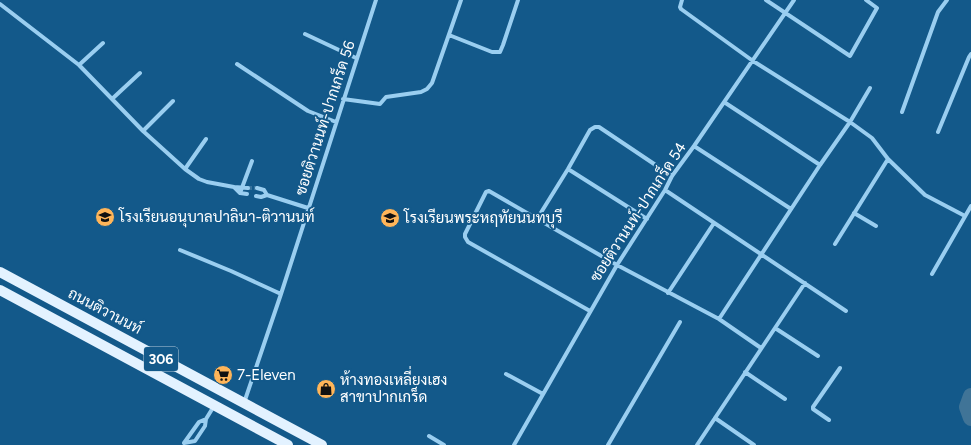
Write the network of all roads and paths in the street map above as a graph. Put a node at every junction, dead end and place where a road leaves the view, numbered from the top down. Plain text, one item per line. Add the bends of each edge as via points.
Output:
1 (376, 0) edge
2 (461, 0) edge
3 (518, 0) edge
4 (682, 0) edge
5 (766, 0) edge
6 (794, 0) edge
7 (866, 0) edge
8 (947, 0) edge
9 (0, 4) edge
10 (785, 13) junction
11 (305, 34) dead end
12 (449, 35) junction
13 (103, 43) dead end
14 (971, 54) edge
15 (356, 58) junction
16 (753, 61) junction
17 (237, 64) dead end
18 (79, 65) junction
19 (140, 73) dead end
20 (870, 88) dead end
21 (112, 99) junction
22 (343, 99) junction
23 (173, 102) dead end
24 (724, 102) junction
25 (902, 112) dead end
26 (336, 122) junction
27 (850, 122) junction
28 (143, 131) junction
29 (938, 132) dead end
30 (206, 139) dead end
31 (694, 146) junction
32 (888, 159) junction
33 (252, 161) dead end
34 (820, 165) junction
35 (184, 169) junction
36 (568, 169) junction
37 (672, 176) junction
38 (234, 187) junction
39 (242, 187) junction
40 (248, 188) tunnel mouth
41 (257, 188) tunnel mouth
42 (665, 190) junction
43 (240, 193) junction
44 (247, 194) tunnel mouth
45 (267, 195) junction
46 (256, 196) dead end
47 (971, 206) edge
48 (308, 208) junction
49 (791, 209) junction
50 (854, 213) junction
51 (966, 216) junction
52 (537, 218) junction
53 (647, 219) junction
54 (714, 223) junction
55 (876, 226) dead end
56 (835, 244) dead end
57 (180, 250) dead end
58 (761, 254) junction
59 (617, 265) junction
60 (0, 272) edge
61 (932, 274) dead end
62 (805, 283) junction
63 (0, 290) edge
64 (668, 293) junction
65 (281, 294) junction
66 (590, 311) junction
67 (846, 311) dead end
68 (718, 319) junction
69 (680, 322) dead end
70 (775, 328) junction
71 (761, 348) junction
72 (818, 356) dead end
73 (840, 368) dead end
74 (745, 372) junction
75 (506, 374) dead end
76 (543, 394) junction
77 (785, 399) dead end
78 (243, 403) junction
79 (214, 406) junction
80 (715, 418) junction
81 (206, 419) junction
82 (829, 420) dead end
83 (429, 436) dead end
84 (184, 444) edge
85 (288, 445) edge
86 (322, 445) edge
87 (444, 445) edge
88 (514, 445) edge
89 (608, 445) edge
90 (697, 445) edge
91 (754, 445) edge

1 - 15 street, ซอยติวานนท์-ปากเกร็ด 56
2 - 12 street
3 - 12 street via 500,52 492,52
4 - 16 street via 681,9
5 - 10 street
6 - 10 street, ซอยติวานนท์-ปากเกร็ด 54
7 - 10 street via 878,8 850,56
8 - 25 street via 938,12
9 - 18 street
10 - 16 street, ซอยติวานนท์-ปากเกร็ด 54
11 - 15 street
12 - 22 street via 432,83 427,89 386,97 380,104
13 - 18 street
14 - 29 street
15 - 22 street, ซอยติวานนท์-ปากเกร็ด 56
16 - 24 street, ซอยติวานนท์-ปากเกร็ด 54
16 - 27 street
17 - 26 street via 308,111
18 - 21 street
19 - 21 street
20 - 27 street
21 - 28 street
22 - 26 street, ซอยติวานนท์-ปากเกร็ด 56
23 - 28 street
24 - 31 street, ซอยติวานนท์-ปากเกร็ด 54
24 - 34 street
26 - 48 street, ซอยติวานนท์-ปากเกร็ด 56
27 - 32 street via 872,138
27 - 34 street
28 - 35 street
30 - 35 street
31 - 37 street, ซอยติวานนท์-ปากเกร็ด 54
31 - 49 street
32 - 50 street
32 - 51 street via 925,195
33 - 39 street
34 - 49 street
35 - 38 street via 207,182
36 - 37 street via 590,130 599,127
36 - 52 street
36 - 53 street
37 - 42 street, ซอยติวานนท์-ปากเกร็ด 54
38 - 39 street
38 - 43 street
39 - 40 street
39 - 43 street
41 - 45 street via 264,190
42 - 53 street, ซอยติวานนท์-ปากเกร็ด 54
42 - 54 street
43 - 44 street
45 - 46 street
45 - 48 street
47 - 51 street
48 - 65 street, ซอยติวานนท์-ปากเกร็ด 56
49 - 58 street
50 - 55 street
50 - 56 street
51 - 61 street
52 - 59 street
52 - 66 street via 488,191 465,237 468,242
53 - 59 street, ซอยติวานนท์-ปากเกร็ด 54
54 - 58 street
54 - 64 street
57 - 65 street
58 - 62 street
58 - 68 street
59 - 64 street
59 - 66 street, ซอยติวานนท์-ปากเกร็ด 54
60 - 78 main road, ถนนติวานนท์ / 306
62 - 67 street
62 - 70 street
63 - 79 main road, ถนนติวานนท์ / 306
64 - 68 street
65 - 78 street, ซอยติวานนท์-ปากเกร็ด 56
66 - 76 street, ซอยติวานนท์-ปากเกร็ด 54
68 - 71 street
69 - 89 street
70 - 71 street
70 - 72 street
71 - 74 street
73 - 82 street via 813,407
74 - 77 street
74 - 80 street
75 - 76 street
76 - 88 street, ซอยติวานนท์-ปากเกร็ด 54
78 - 86 main road, ถนนติวานนท์ / 306
79 - 81 street
79 - 85 main road, ถนนติวานนท์ / 306
80 - 90 street
80 - 91 street
81 - 84 street via 199,422
81 - 84 street via 205,426 195,441
83 - 87 street

